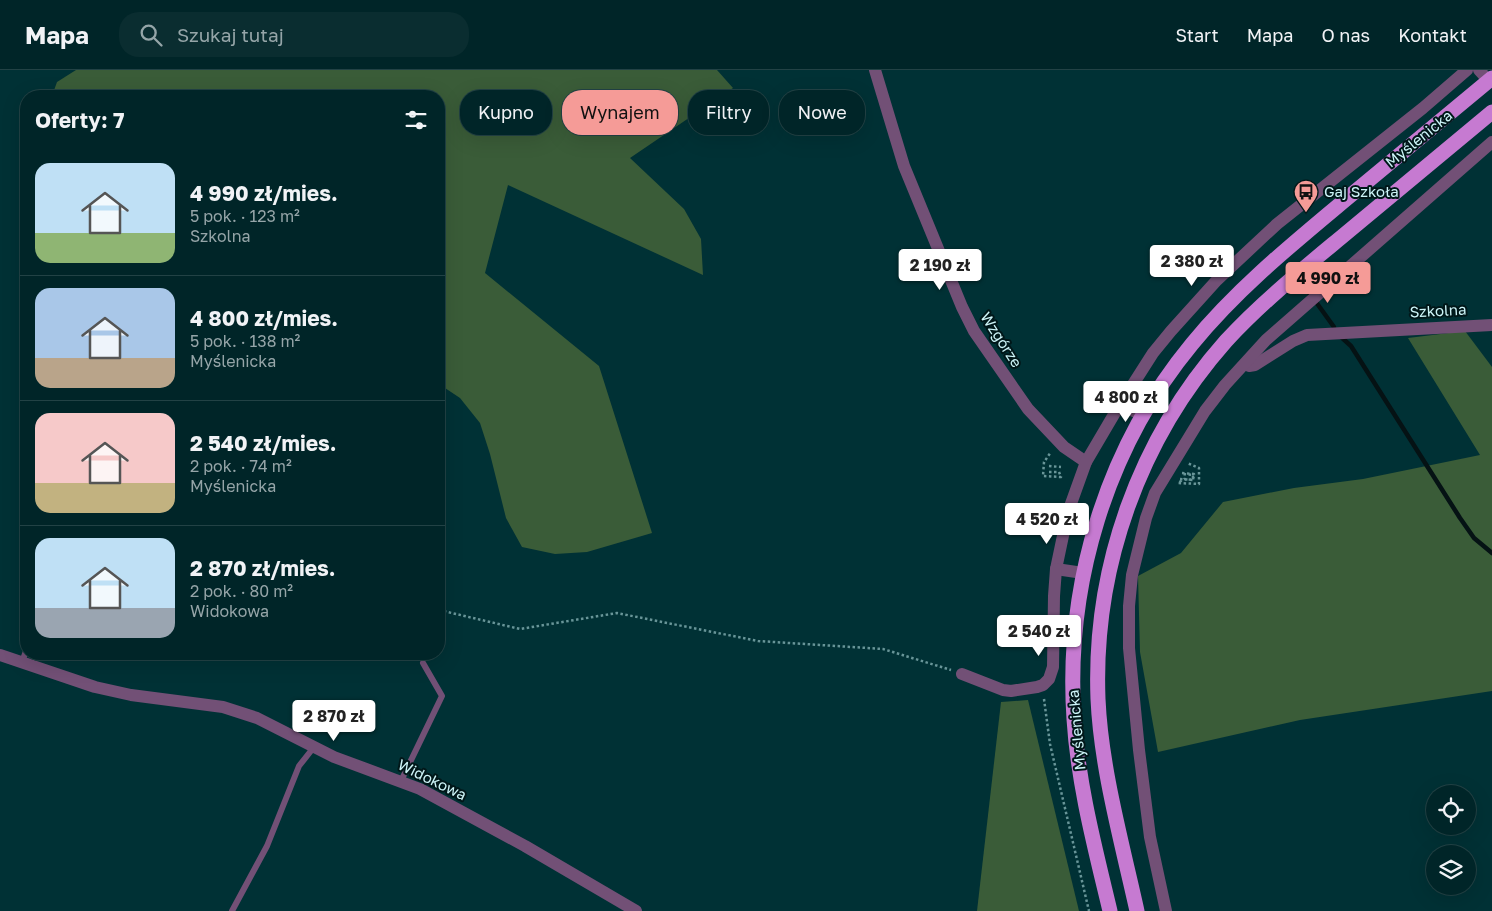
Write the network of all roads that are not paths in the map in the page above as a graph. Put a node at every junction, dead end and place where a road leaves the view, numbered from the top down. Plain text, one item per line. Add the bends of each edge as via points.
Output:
1 (875, 70) edge
2 (1467, 70) edge
3 (1488, 78) edge
4 (1492, 112) edge
5 (1492, 142) edge
6 (1492, 325) edge
7 (1244, 364) junction
8 (1120, 405) junction
9 (1143, 415) junction
10 (1086, 462) junction
11 (1056, 569) junction
12 (1084, 573) junction
13 (0, 655) edge
14 (20, 657) edge
15 (31, 660) edge
16 (424, 662) dead end
17 (962, 674) road end
18 (314, 746) junction
19 (401, 782) junction
20 (232, 911) edge
21 (636, 911) edge
22 (1110, 911) edge
23 (1138, 911) edge
24 (1166, 911) edge

1 - 10 street, Wzgórze via 904,166 974,332 1028,409 1058,441
2 - 8 street via 1243,254 1156,349
3 - 9 highway, Myślenicka via 1237,294 1181,358
4 - 23 highway, Myślenicka via 1287,282 1244,322 1209,361 1184,396 1141,472 1122,522 1109,572 1102,615 1098,680 1106,766
5 - 7 street via 1266,340
6 - 7 street, Szkolna via 1307,334 1255,365
7 - 24 street via 1206,412 1155,493 1132,576 1129,648 1139,750 1150,837
8 - 9 street
8 - 10 street
9 - 12 highway, Myślenicka via 1110,484
10 - 11 street via 1068,512
11 - 12 street
11 - 17 street via 1053,666 1052,674 1043,685 1019,691 1003,690
12 - 22 highway, Myślenicka via 1076,616 1074,720 1084,791
13 - 14 street, Widokowa
15 - 18 street, Widokowa via 94,687 223,707 257,718
16 - 19 lane via 442,696
18 - 19 street, Widokowa via 334,757
18 - 20 lane via 299,766 267,846
19 - 21 street, Widokowa via 420,788

